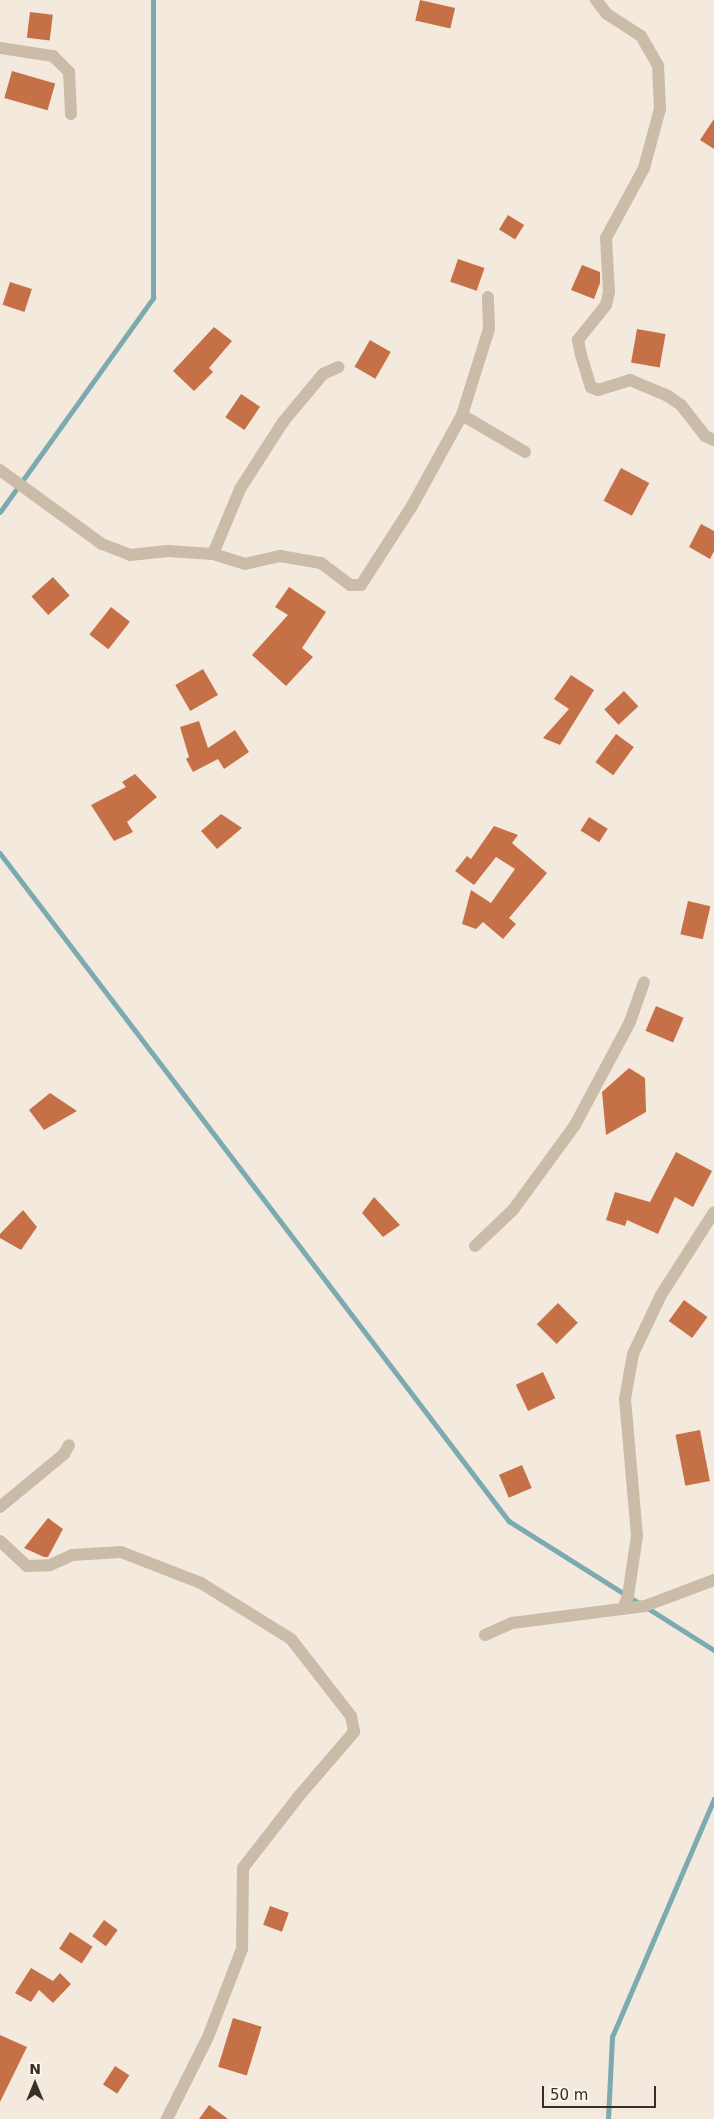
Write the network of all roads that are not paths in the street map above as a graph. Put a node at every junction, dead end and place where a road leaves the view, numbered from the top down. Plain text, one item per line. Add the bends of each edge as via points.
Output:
1 (596, 0) edge
2 (0, 48) edge
3 (71, 114) dead end
4 (488, 297) dead end
5 (339, 367) dead end
6 (462, 415) junction
7 (714, 440) edge
8 (525, 452) dead end
9 (0, 470) edge
10 (213, 554) junction
11 (644, 982) dead end
12 (714, 1212) edge
13 (476, 1246) dead end
14 (69, 1445) dead end
15 (0, 1507) edge
16 (0, 1541) edge
17 (714, 1580) edge
18 (623, 1609) junction
19 (485, 1635) dead end
20 (167, 2119) edge

1 - 7 street via 607,14 641,36 658,66 660,109 644,168 606,238 609,292 606,305 578,340 581,356 591,386 598,390 630,380 668,396 680,405 706,436
2 - 3 street via 54,56 69,72
4 - 6 street via 489,329
5 - 10 street via 323,374 283,422 240,490
6 - 8 street
6 - 10 street via 412,506 361,585 350,585 320,563 280,556 245,564
9 - 10 street via 102,544 130,555 168,551
11 - 13 street via 630,1022 575,1125 513,1210
12 - 18 street via 661,1295 633,1354 625,1399 637,1536
14 - 15 street via 64,1454
16 - 20 street via 27,1566 50,1565 72,1555 121,1552 201,1583 291,1639 352,1716 354,1732 243,1868 242,1949 208,2037
17 - 18 street via 645,1606
18 - 19 street via 512,1624

